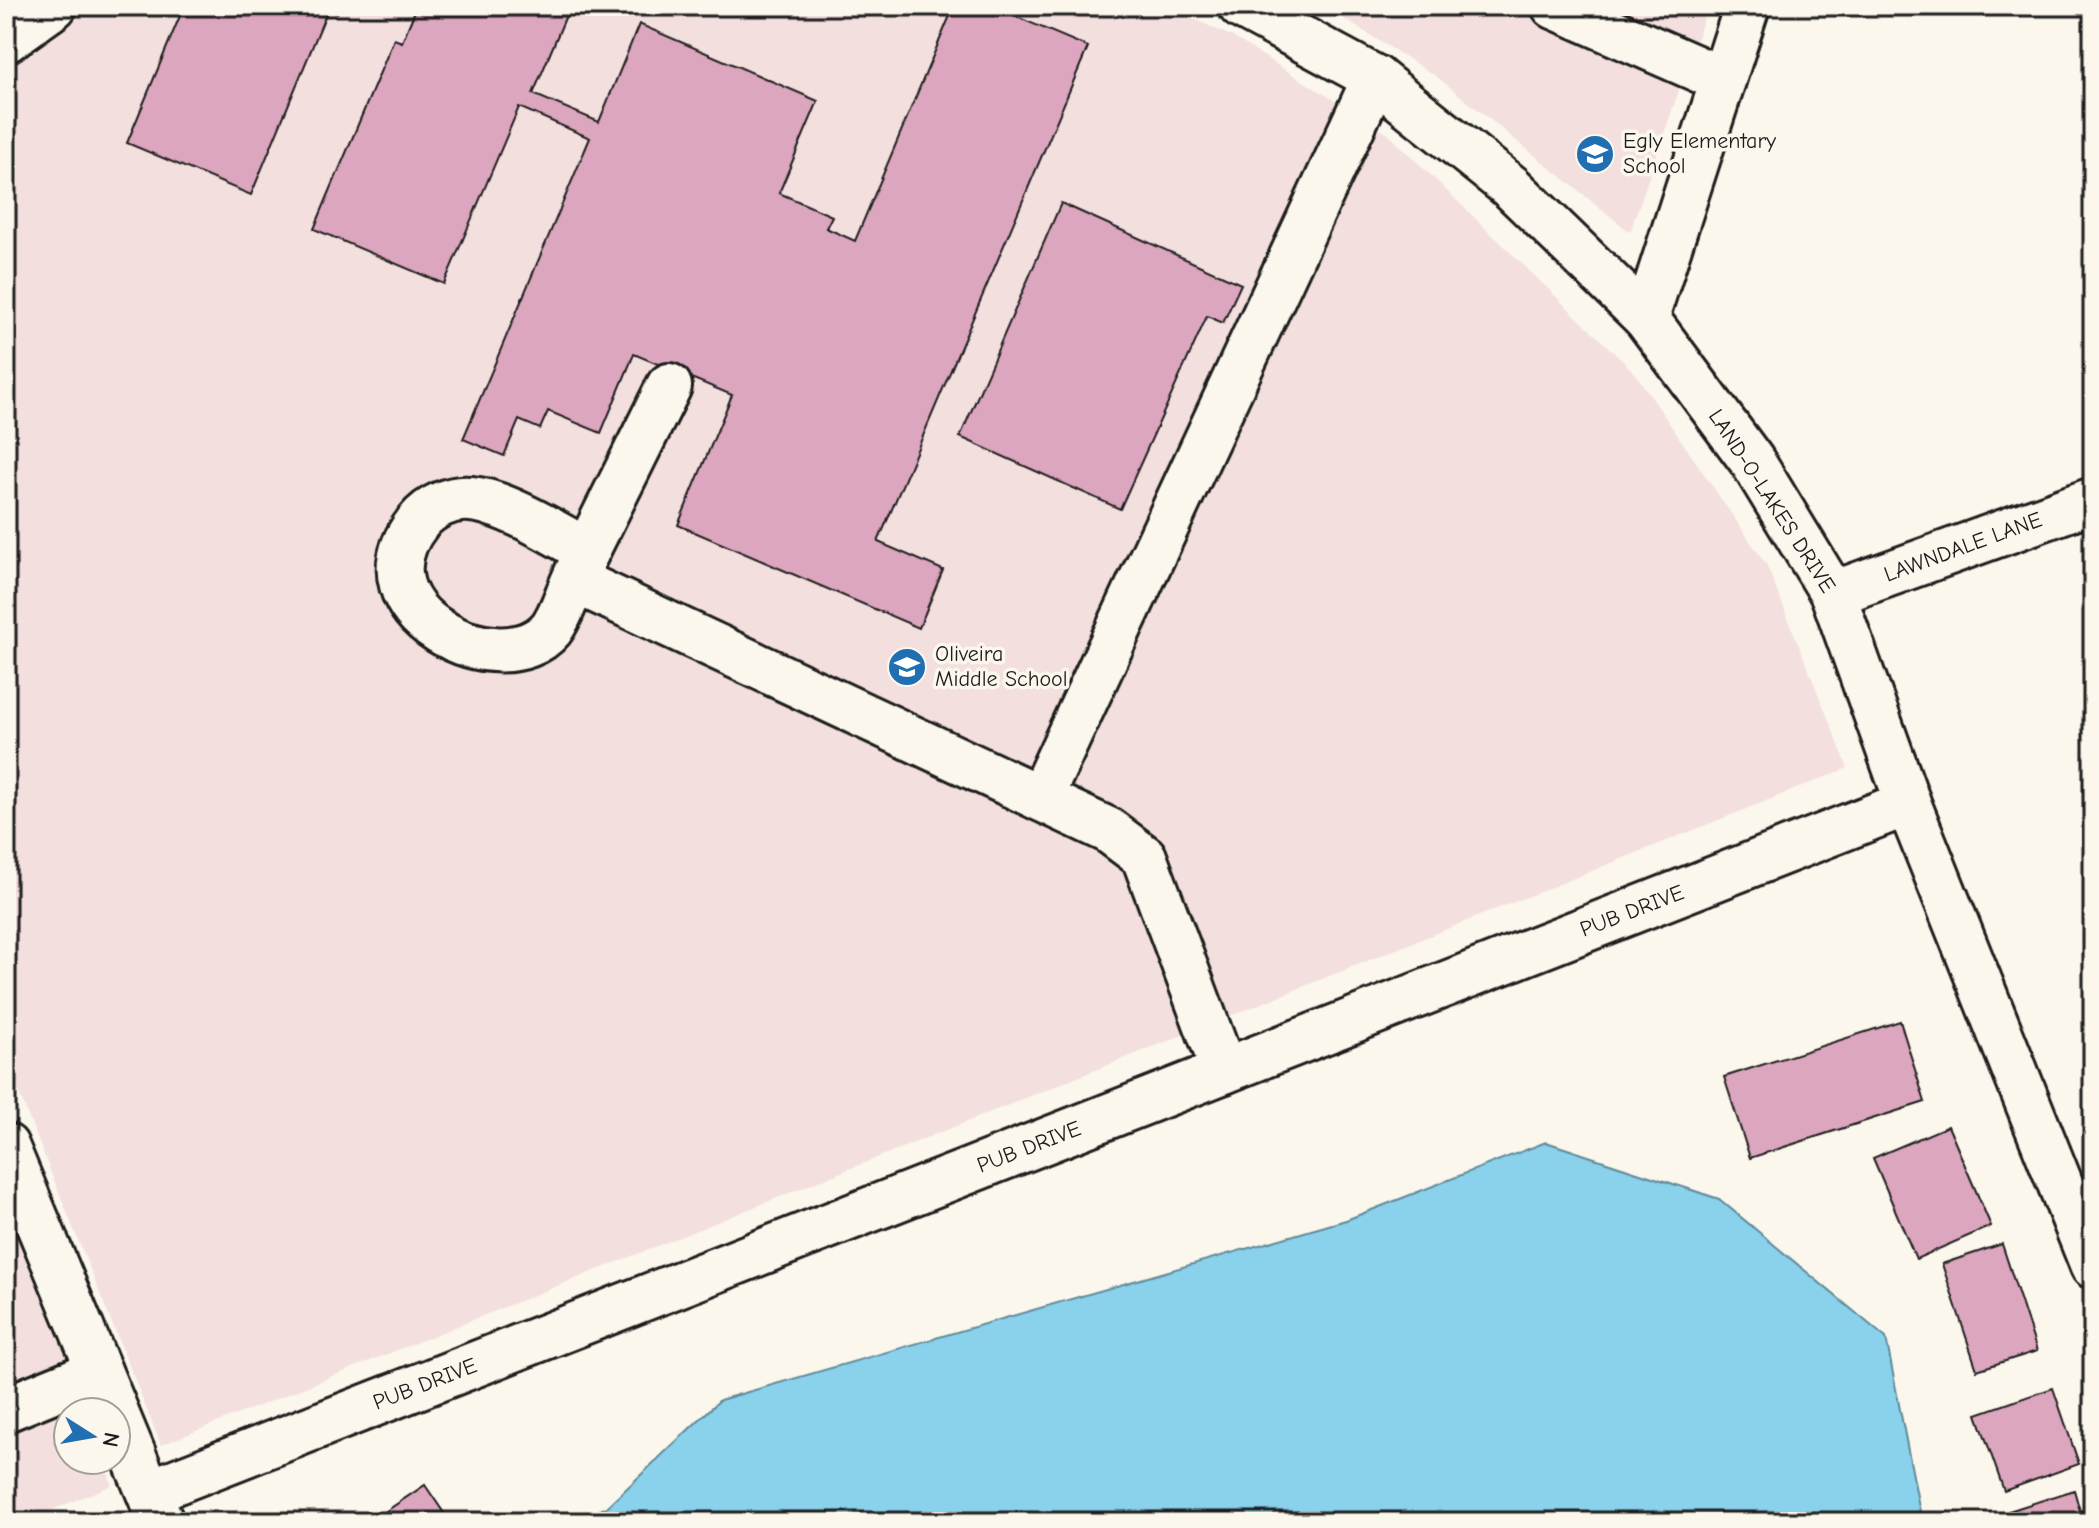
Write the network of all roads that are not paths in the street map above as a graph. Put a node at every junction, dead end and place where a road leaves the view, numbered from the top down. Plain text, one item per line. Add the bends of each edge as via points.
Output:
1 (54, 6) edge
2 (1241, 6) edge
3 (1554, 6) edge
4 (1747, 6) edge
5 (6, 40) edge
6 (1375, 78) junction
7 (1723, 80) junction
8 (1646, 318) junction
9 (669, 386) dead end
10 (2093, 500) edge
11 (1833, 594) junction
12 (1040, 798) junction
13 (1908, 803) junction
14 (1224, 1071) junction
15 (6, 1146) edge
16 (2093, 1266) edge
17 (99, 1371) junction
18 (109, 1396) edge
19 (6, 1409) edge
20 (132, 1451) edge
21 (155, 1507) edge

1 - 5 street
2 - 6 street, LAND-O-LAKES DRIVE
3 - 7 street
4 - 7 street
6 - 8 street, LAND-O-LAKES DRIVE via 1511,187
6 - 12 street
7 - 8 street
8 - 11 street, LAND-O-LAKES DRIVE via 1752,461
9 - 12 street via 581,565
10 - 11 street, LAWNDALE LANE
11 - 13 street, LAND-O-LAKES DRIVE
12 - 14 street via 1108,830 1144,857
13 - 14 street, PUB DRIVE
13 - 16 street, LAND-O-LAKES DRIVE
14 - 21 street, PUB DRIVE
15 - 17 street
17 - 18 street
17 - 19 street
20 - 21 street

